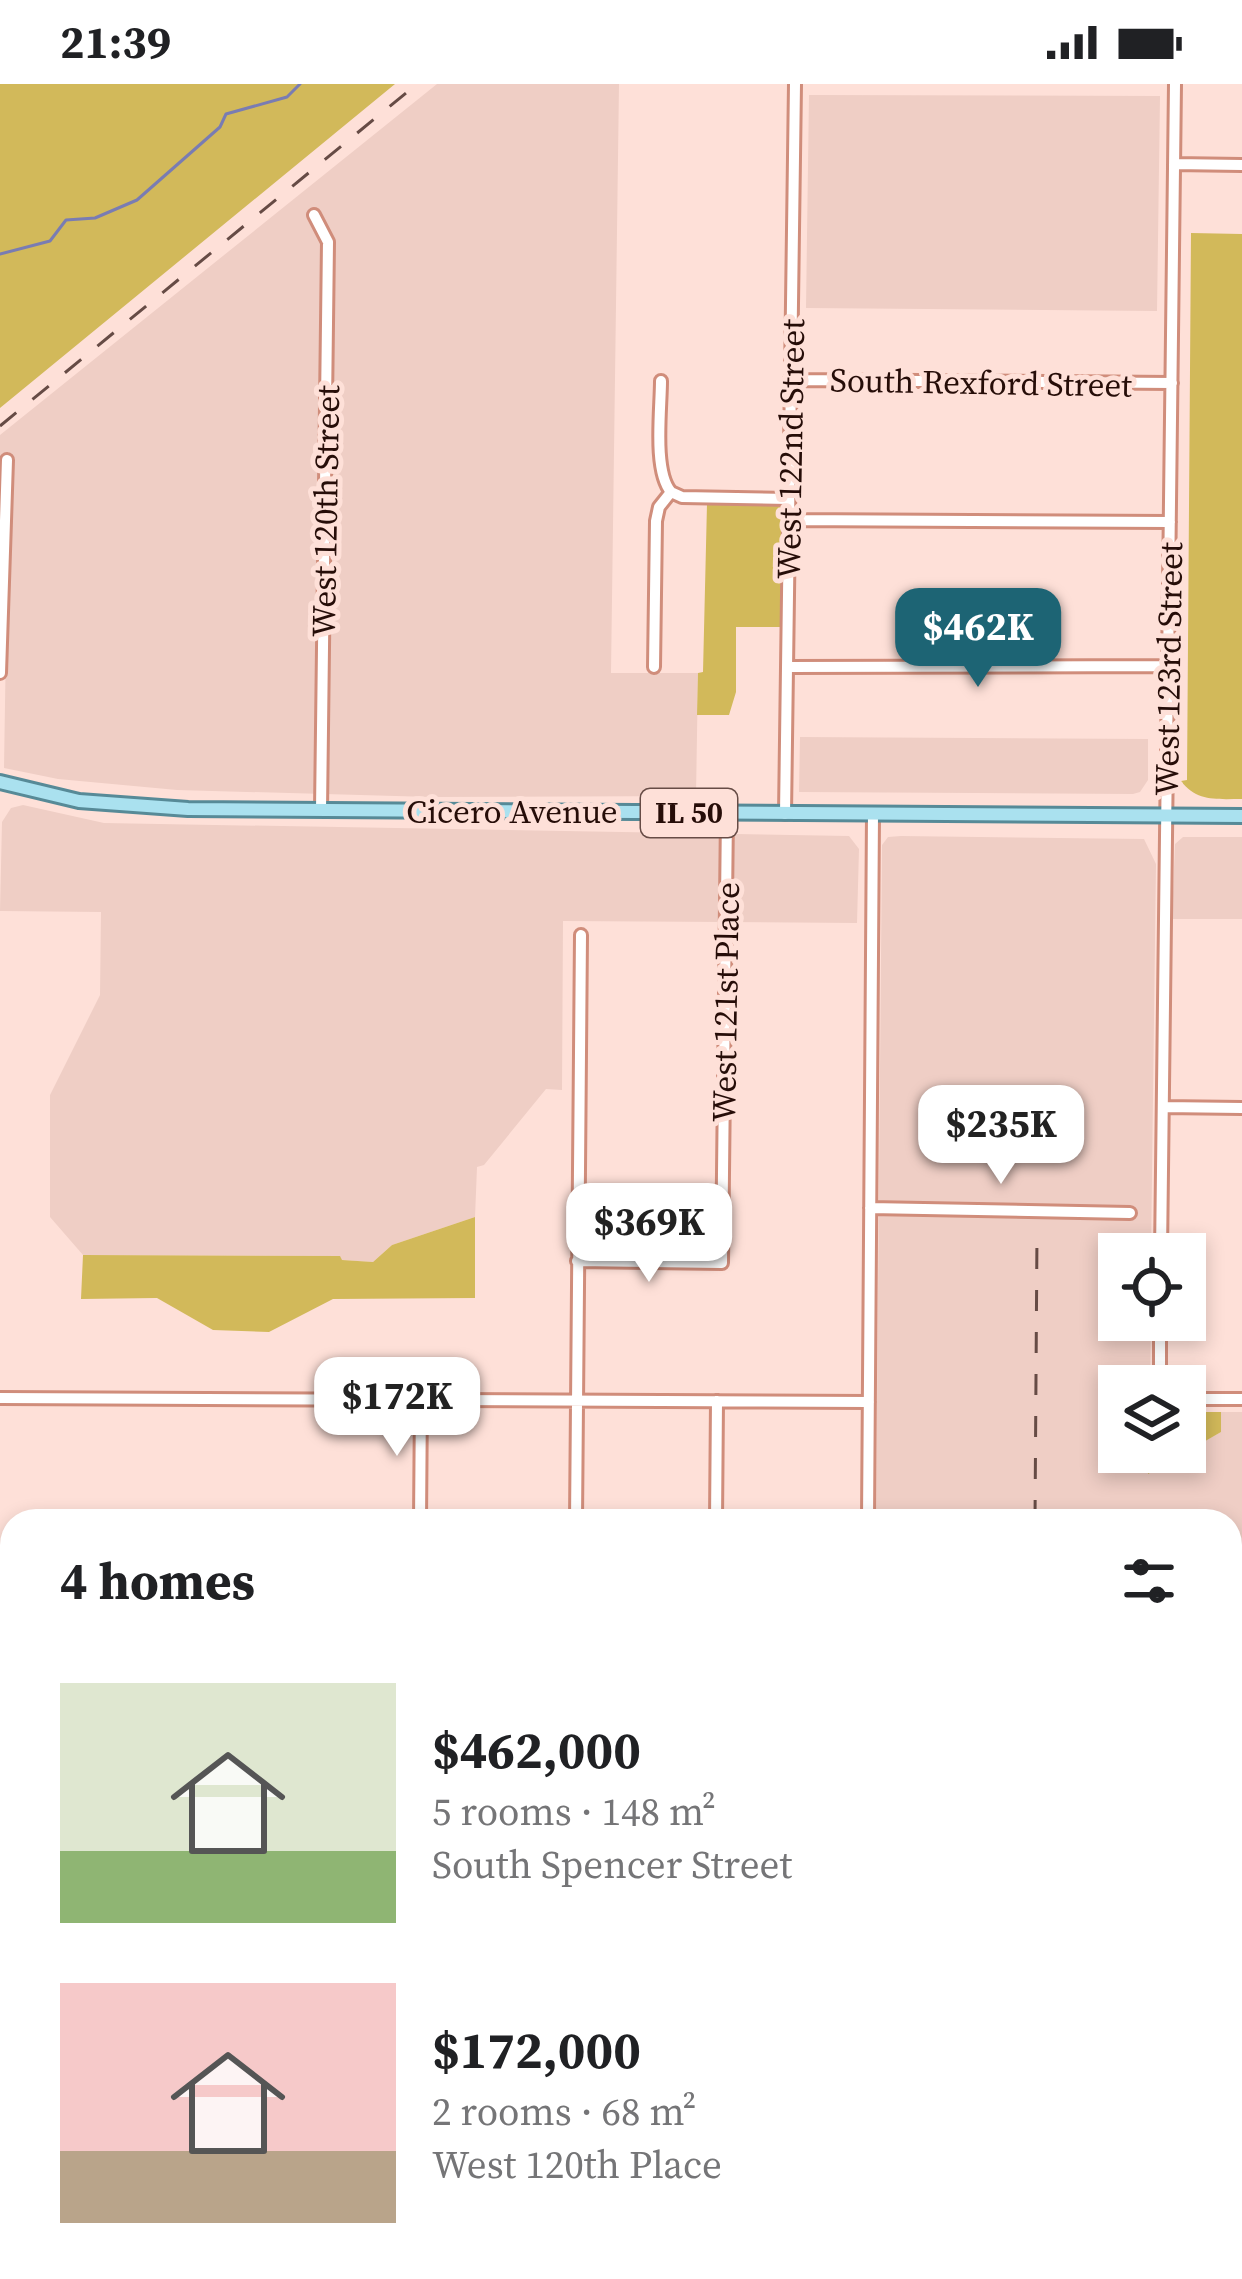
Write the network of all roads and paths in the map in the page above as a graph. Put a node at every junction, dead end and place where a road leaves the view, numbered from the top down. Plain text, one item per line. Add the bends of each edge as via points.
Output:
1 (795, 84) edge
2 (1175, 84) edge
3 (1174, 164) junction
4 (1242, 165) edge
5 (314, 215) dead end
6 (790, 380) junction
7 (661, 381) dead end
8 (1172, 383) junction
9 (7, 460) dead end
10 (670, 491) junction
11 (789, 499) junction
12 (789, 520) junction
13 (1170, 522) junction
14 (1168, 666) junction
15 (654, 667) dead end
16 (787, 667) junction
17 (0, 673) edge
18 (0, 782) edge
19 (321, 810) junction
20 (727, 813) junction
21 (785, 814) junction
22 (873, 814) junction
23 (1166, 815) junction
24 (1242, 816) edge
25 (580, 935) dead end
26 (1163, 1107) junction
27 (1242, 1108) edge
28 (870, 1208) junction
29 (1130, 1213) dead end
30 (1161, 1233) edge
31 (577, 1261) junction
32 (421, 1397) junction
33 (0, 1398) edge
34 (1206, 1399) edge
35 (1242, 1399) edge
36 (577, 1400) junction
37 (716, 1401) junction
38 (869, 1402) junction
39 (419, 1509) edge
40 (576, 1509) edge
41 (716, 1509) edge
42 (868, 1509) edge

1 - 6 street, West 122nd Street
2 - 3 street, West 123rd Street
3 - 4 street
3 - 8 street, West 123rd Street
5 - 19 street, West 120th Street via 328,242
6 - 8 street, South Rexford Street
6 - 11 street, West 122nd Street
7 - 10 street via 662,479
8 - 13 street, West 123rd Street
9 - 17 street
10 - 11 street
10 - 15 street via 656,520
11 - 12 street, West 122nd Street
12 - 13 street
12 - 16 street, West 122nd Street
13 - 14 street, West 123rd Street
14 - 16 street
14 - 23 street, West 123rd Street
16 - 21 street, West 122nd Street
18 - 19 main road, Cicero Avenue / IL 50 via 131,807
19 - 20 main road, Cicero Avenue / IL 50
20 - 21 main road, Cicero Avenue / IL 50
20 - 31 street, West 121st Place via 722,1263
21 - 22 main road, Cicero Avenue / IL 50
22 - 23 main road, Cicero Avenue / IL 50
22 - 28 street
23 - 24 main road, Cicero Avenue / IL 50
23 - 26 street, West 123rd Street
25 - 31 street
26 - 27 street
26 - 30 street, West 123rd Street
28 - 29 street
28 - 38 street
31 - 36 street
32 - 33 street
32 - 36 street
32 - 39 street
34 - 35 street
36 - 37 street
36 - 40 street
37 - 38 street
37 - 41 street
38 - 42 street

